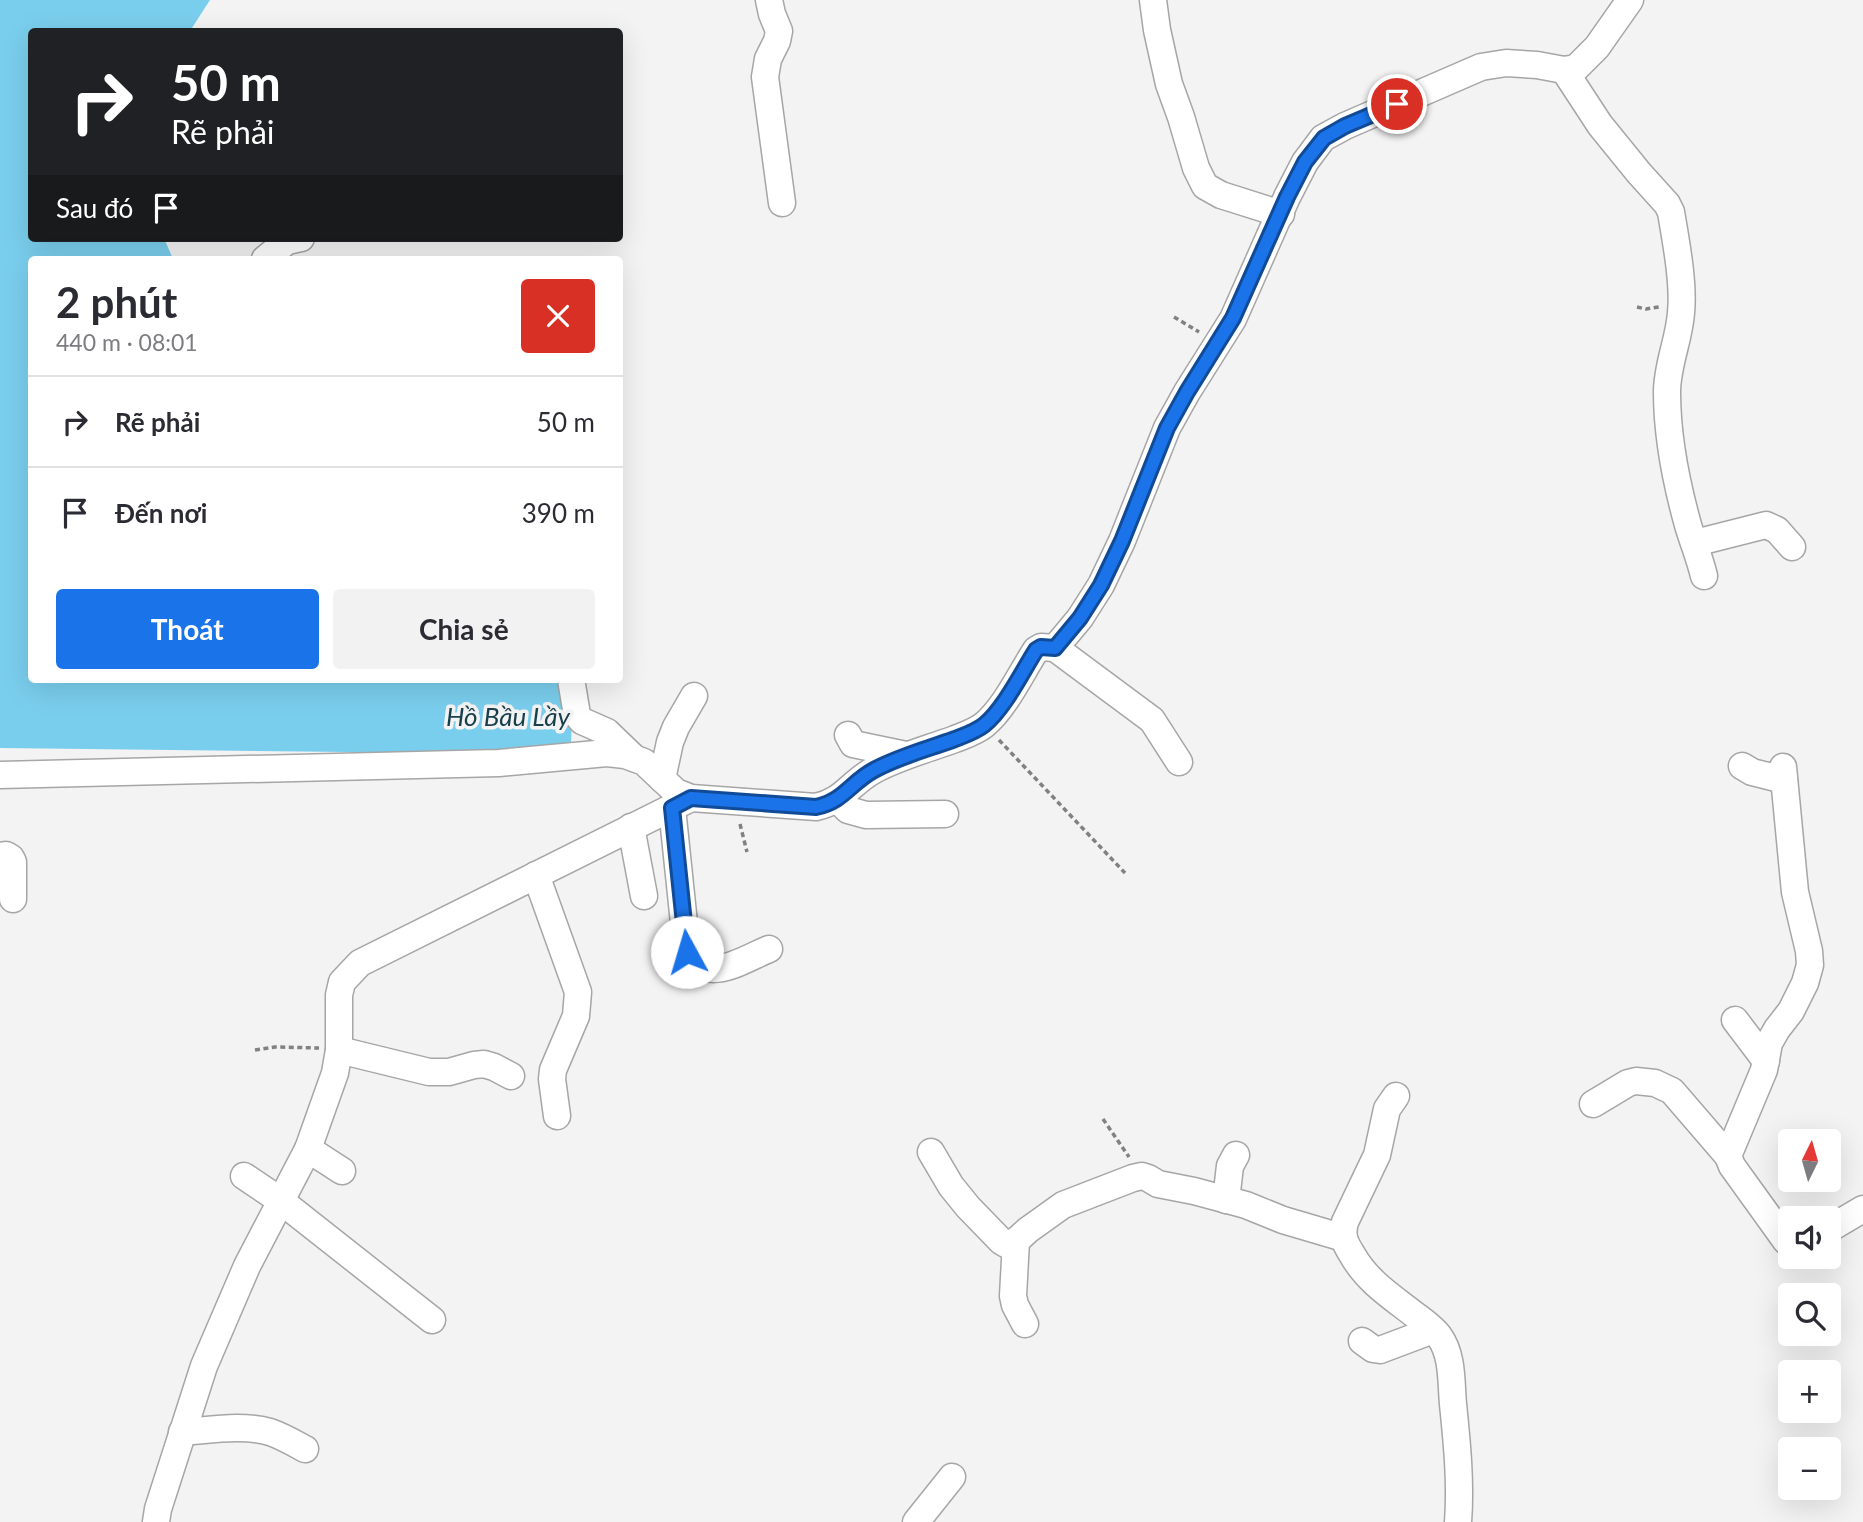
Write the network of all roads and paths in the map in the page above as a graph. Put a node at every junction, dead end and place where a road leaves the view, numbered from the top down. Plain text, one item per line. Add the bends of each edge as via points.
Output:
1 (769, 0) edge
2 (1153, 0) edge
3 (1630, 0) edge
4 (1564, 70) junction
5 (782, 203) dead end
6 (1280, 214) junction
7 (286, 242) edge
8 (269, 256) edge
9 (1174, 317) dead end
10 (1218, 343) junction
11 (1695, 543) junction
12 (1793, 547) dead end
13 (1704, 576) dead end
14 (1055, 648) junction
15 (572, 683) edge
16 (694, 696) dead end
17 (985, 724) junction
18 (848, 735) dead end
19 (906, 755) junction
20 (634, 758) junction
21 (1178, 762) dead end
22 (1742, 766) dead end
23 (0, 775) edge
24 (663, 779) junction
25 (837, 799) junction
26 (735, 801) junction
27 (682, 803) junction
28 (945, 814) dead end
29 (631, 827) junction
30 (747, 852) dead end
31 (0, 856) edge
32 (1125, 873) dead end
33 (536, 875) junction
34 (644, 896) dead end
35 (13, 900) dead end
36 (769, 949) dead end
37 (1735, 1020) dead end
38 (254, 1050) dead end
39 (339, 1050) junction
40 (1766, 1061) junction
41 (511, 1076) dead end
42 (1396, 1096) dead end
43 (1593, 1104) dead end
44 (556, 1116) dead end
45 (1103, 1119) dead end
46 (307, 1149) junction
47 (931, 1152) dead end
48 (1236, 1155) dead end
49 (1728, 1156) junction
50 (342, 1171) dead end
51 (244, 1176) dead end
52 (1142, 1176) junction
53 (1226, 1199) junction
54 (281, 1201) junction
55 (1863, 1209) edge
56 (1841, 1222) edge
57 (1778, 1230) edge
58 (1344, 1238) junction
59 (1016, 1241) junction
60 (432, 1320) dead end
61 (1024, 1324) dead end
62 (1433, 1330) junction
63 (1362, 1341) dead end
64 (182, 1432) junction
65 (305, 1449) dead end
66 (952, 1477) dead end
67 (156, 1522) edge
68 (916, 1522) edge
69 (1458, 1522) edge

1 - 5 street via 779,31 765,77
2 - 6 street via 1169,84 1205,186
3 - 4 street via 1597,47 1576,68
4 - 6 street via 1506,63 1481,67 1345,126 1324,138 1305,162
4 - 11 street via 1601,125 1671,212 1682,310 1667,379 1668,413 1676,478
6 - 10 street
7 - 8 street
9 - 10 path
10 - 14 street via 1167,428 1101,585
11 - 12 street via 1766,526 1777,530
11 - 13 street
14 - 17 street via 1036,650
14 - 21 street via 1152,720
15 - 20 street via 577,715 607,732
16 - 24 street via 670,742
17 - 19 street
17 - 32 path
18 - 19 street via 853,744
19 - 25 street via 874,769
20 - 23 street via 607,753 499,763
20 - 24 street
22 - 40 street via 1757,774 1783,773 1795,892 1809,951 1805,983 1769,1043
24 - 27 street
25 - 26 street via 816,807
25 - 28 street via 848,810 866,815
26 - 27 street
26 - 30 path
27 - 29 street
27 - 36 street via 687,952 691,959 704,968 722,969
29 - 33 street
29 - 34 street
31 - 35 street via 13,862
33 - 39 street via 360,963 342,982
33 - 44 street via 578,992 576,1016 553,1070
37 - 40 street
38 - 39 path via 305,1046
39 - 41 street via 429,1072 485,1064
39 - 46 street
40 - 49 street
42 - 58 street via 1387,1109 1377,1155 1345,1222
43 - 49 street via 1628,1083 1655,1083 1672,1091
45 - 52 path
46 - 50 street
46 - 54 street
47 - 59 street via 968,1207 1001,1241
48 - 53 street
49 - 57 street
51 - 54 street
52 - 53 street
52 - 59 street via 1063,1205
53 - 58 street
54 - 60 street
54 - 64 street via 204,1366
55 - 56 street
58 - 62 street via 1377,1287
59 - 61 street via 1013,1296
62 - 63 street via 1380,1350
62 - 69 street via 1451,1369
64 - 65 street via 261,1430
64 - 67 street
66 - 68 street

